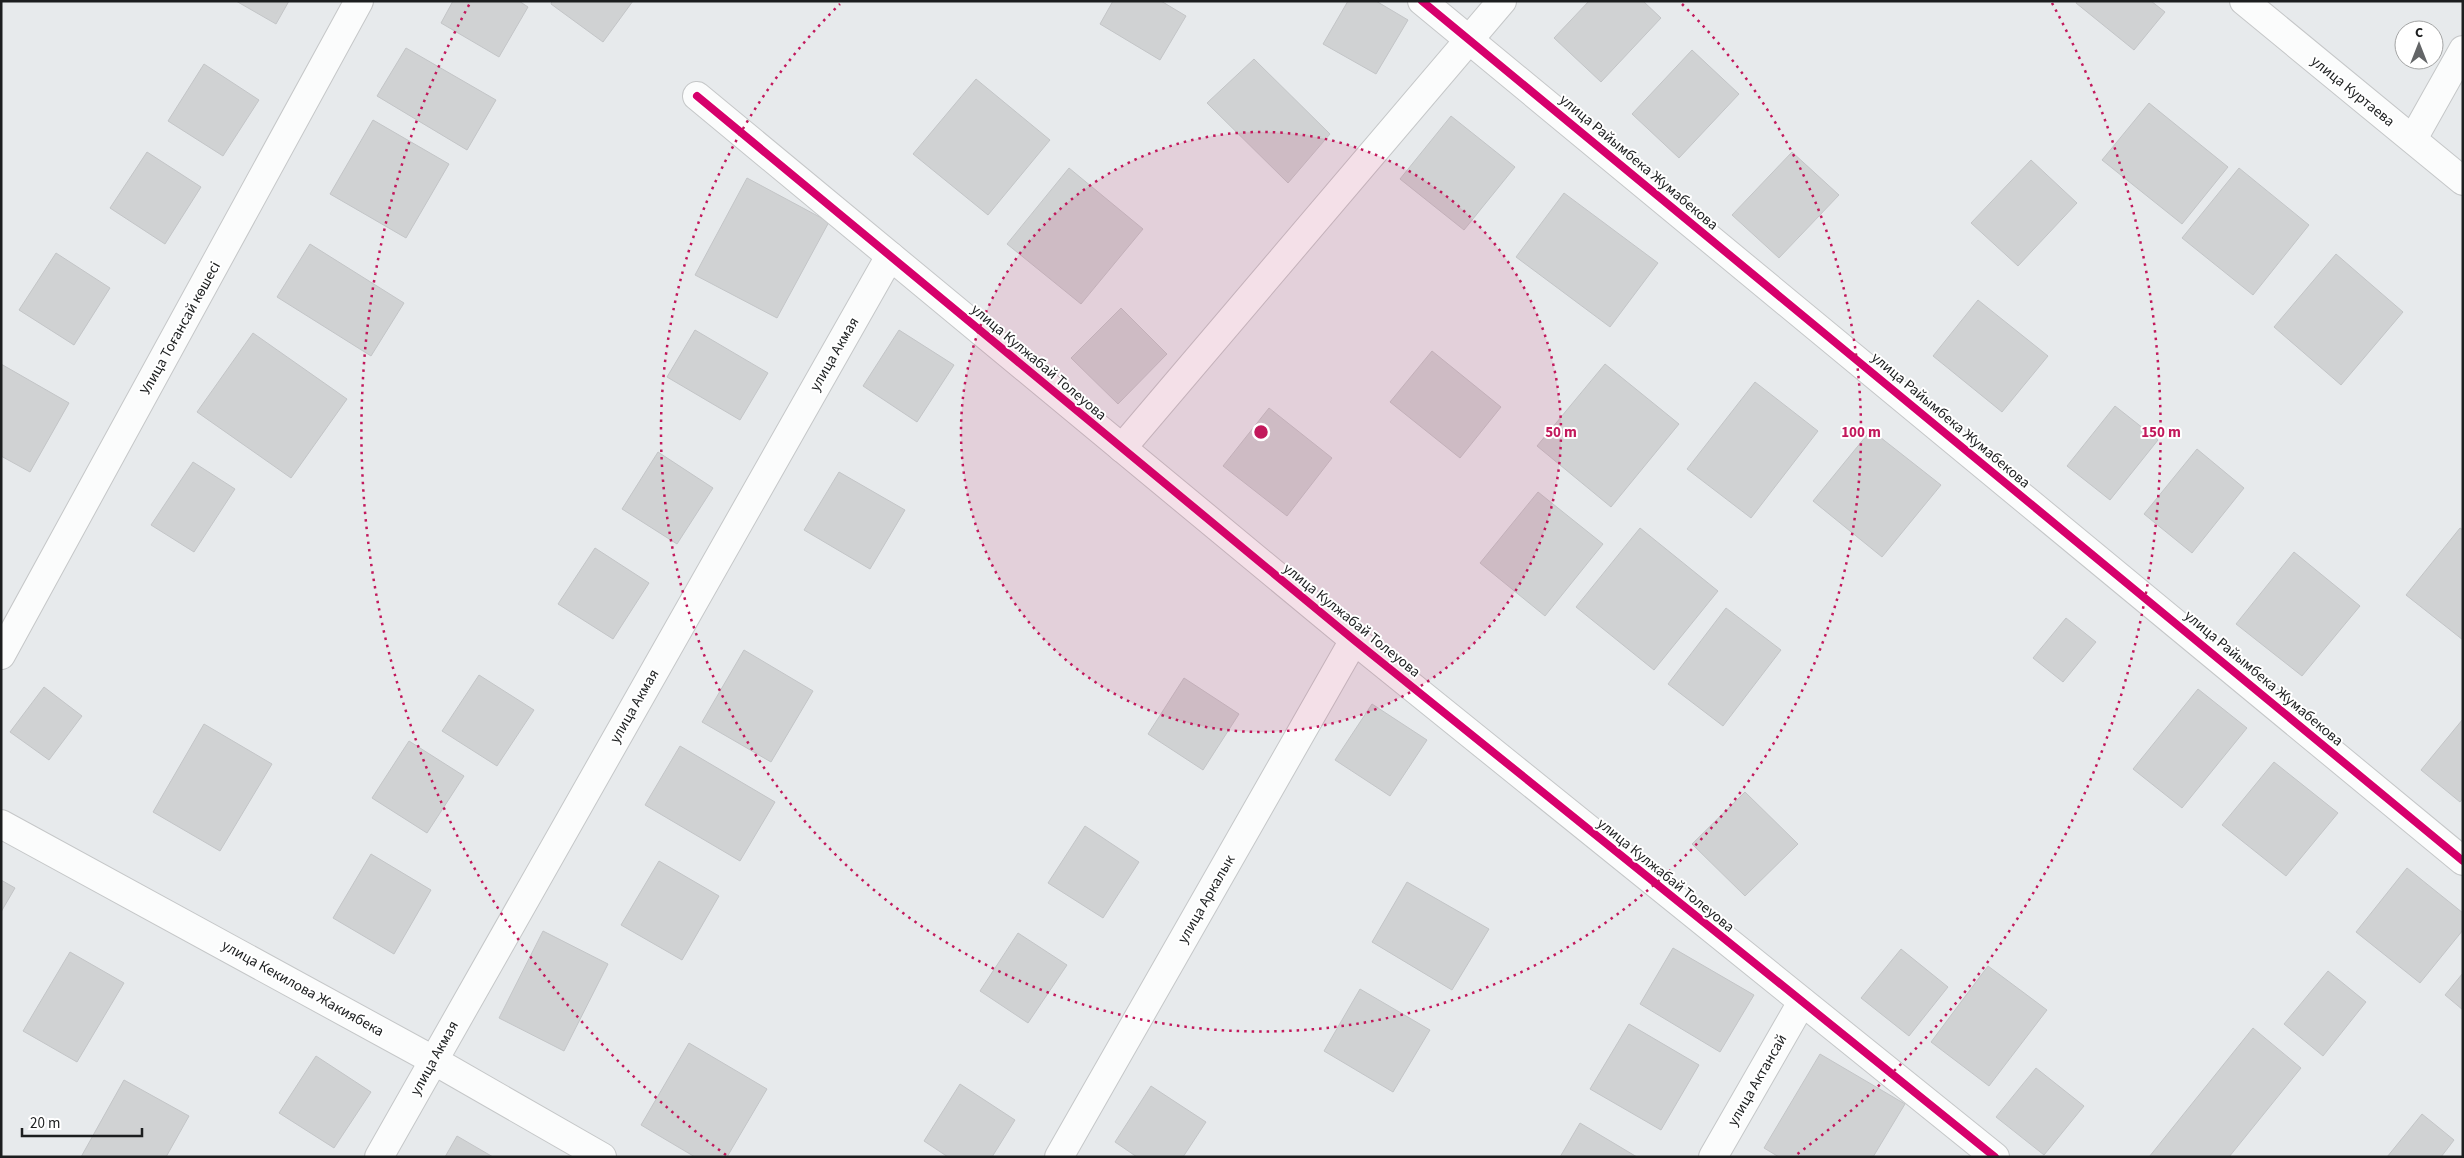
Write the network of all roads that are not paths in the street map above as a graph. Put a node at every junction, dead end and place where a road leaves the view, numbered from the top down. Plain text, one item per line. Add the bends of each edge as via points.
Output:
1 (359, 1) edge
2 (1422, 1) edge
3 (1502, 1) edge
4 (2244, 1) edge
5 (1470, 40) junction
6 (2463, 50) edge
7 (697, 96) dead end
8 (2413, 139) junction
9 (2463, 180) edge
10 (890, 256) junction
11 (1122, 448) junction
12 (1354, 640) junction
13 (1, 655) edge
14 (1, 824) edge
15 (2463, 861) edge
16 (1802, 1002) junction
17 (433, 1060) junction
18 (379, 1157) edge
19 (602, 1157) edge
20 (1059, 1157) edge
21 (1713, 1157) edge
22 (1995, 1157) edge

1 - 13 street, Улица Тоғансай көшесі
2 - 5 street, улица Райымбека Жумабекова
3 - 5 street
4 - 8 street, улица Куртаева
5 - 11 street
5 - 15 street, улица Райымбека Жумабекова
6 - 8 street
7 - 10 street, улица Кулжабай Толеуова
8 - 9 street, улица Куртаева
10 - 11 street, улица Кулжабай Толеуова
10 - 17 street, улица Акмая
11 - 12 street, улица Кулжабай Толеуова
12 - 16 street, улица Кулжабай Толеуова
12 - 20 street, улица Аркалык
14 - 17 street, улица Кекилова Жакиябека
16 - 21 street, улица Актансай
16 - 22 street, улица Кулжабай Толеуова
17 - 18 street, улица Акмая
17 - 19 street, улица Кекилова Жакиябека

